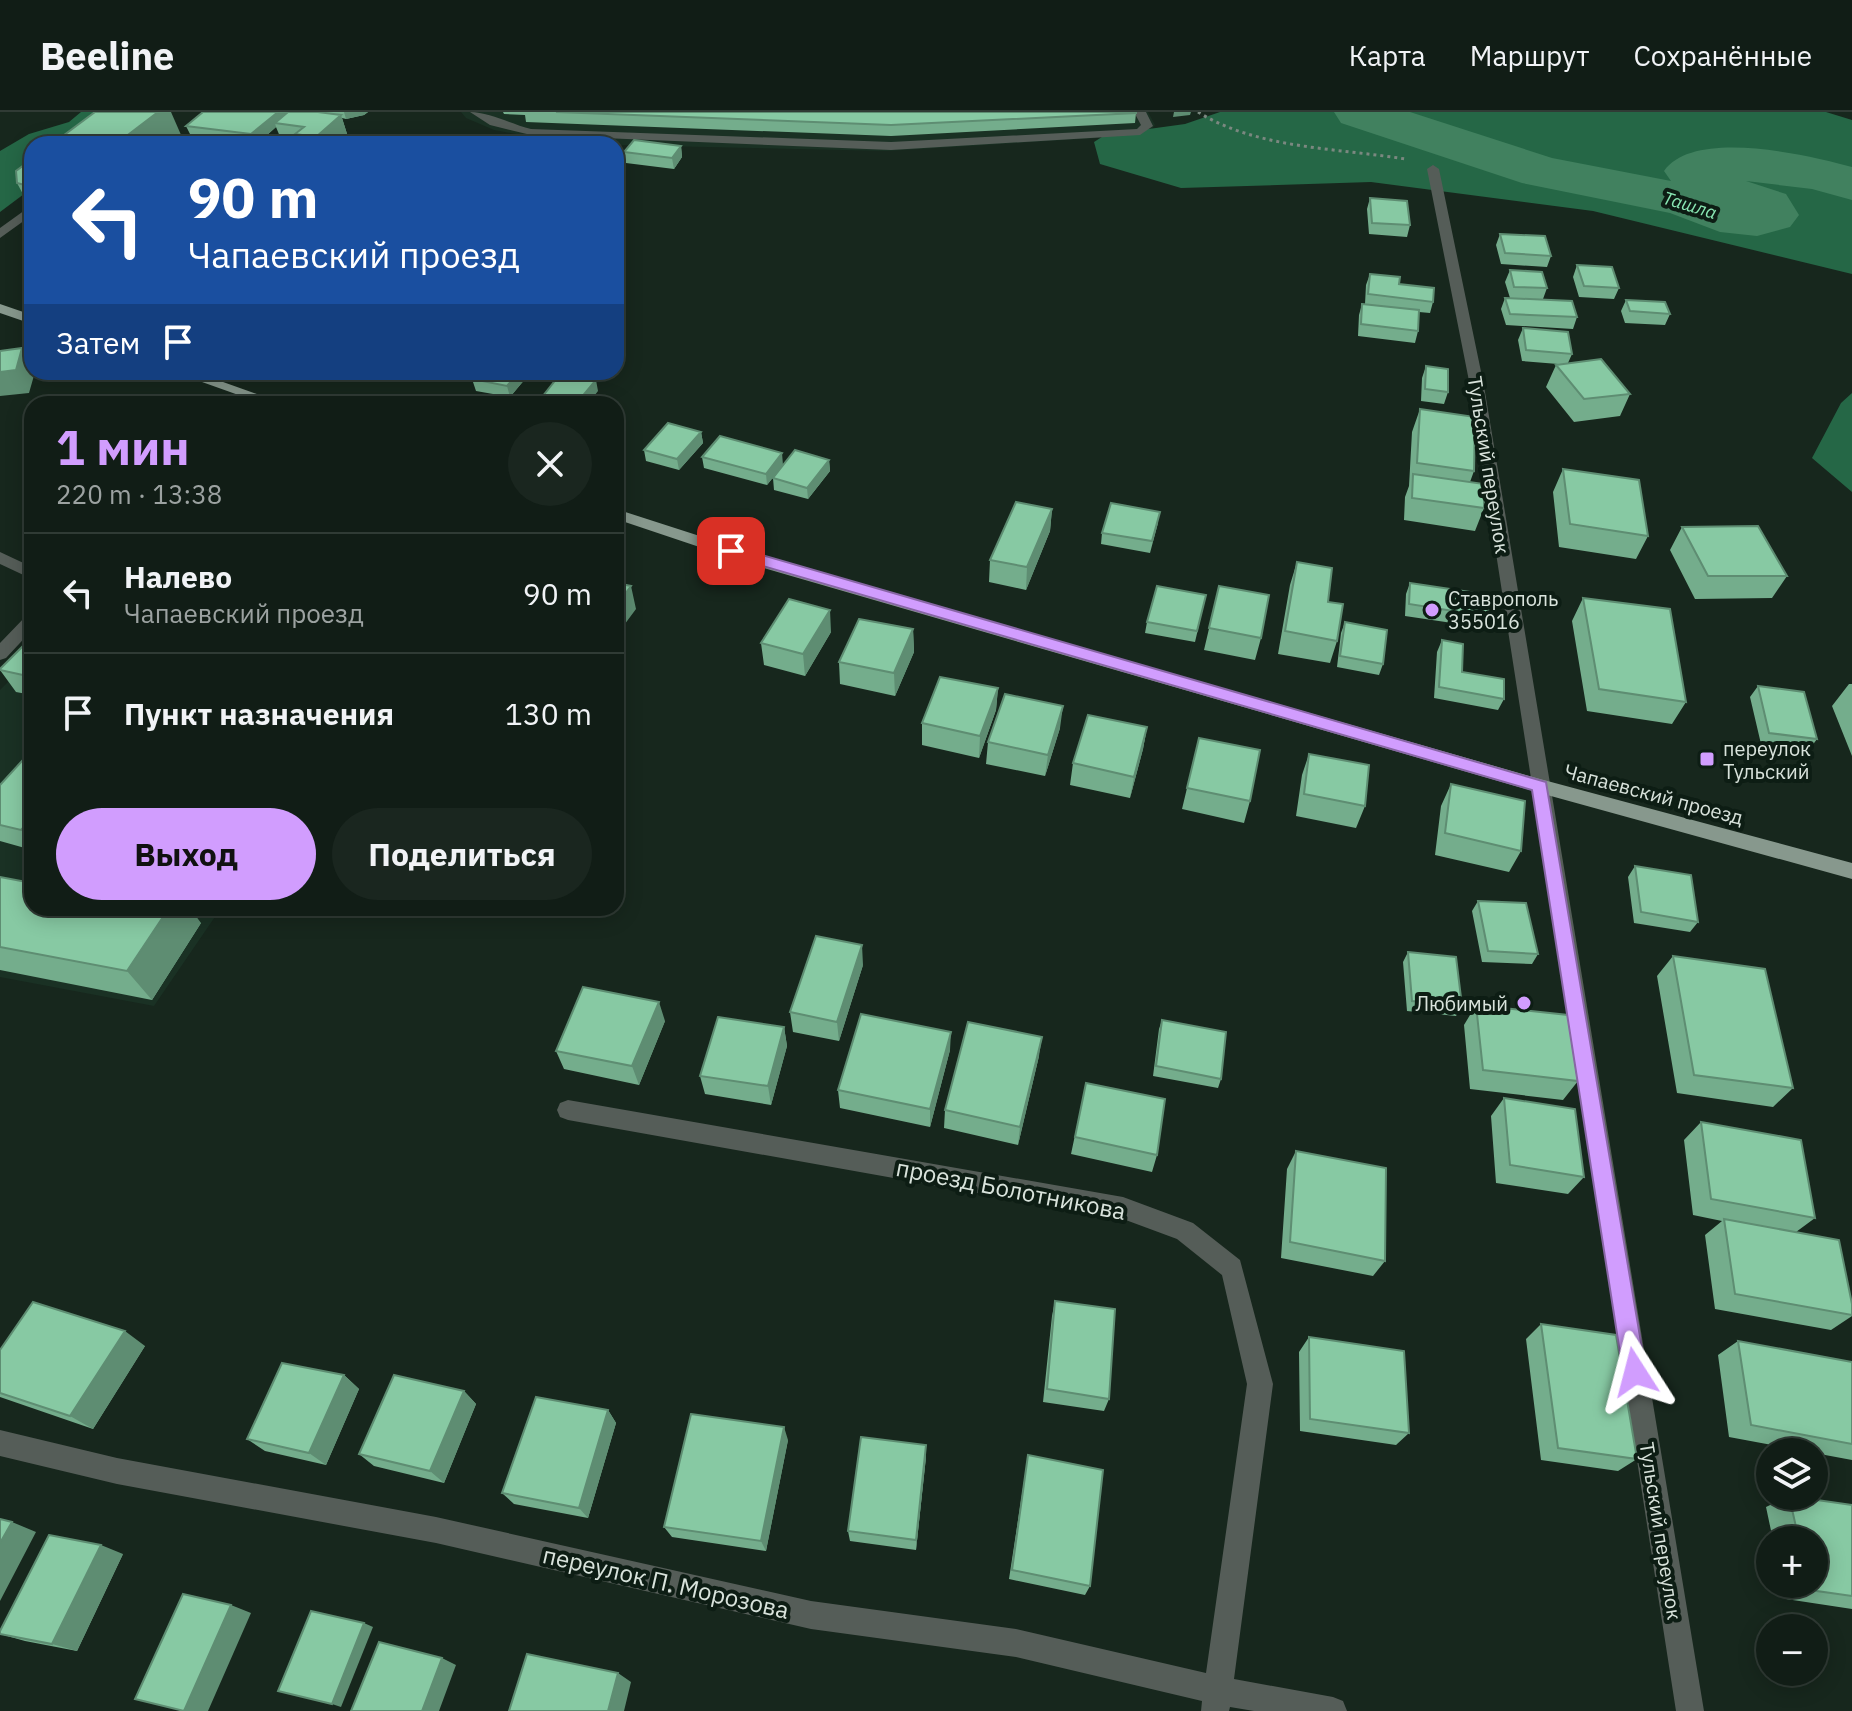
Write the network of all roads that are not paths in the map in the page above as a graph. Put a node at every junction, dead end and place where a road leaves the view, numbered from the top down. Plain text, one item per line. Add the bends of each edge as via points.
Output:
1 (476, 112) edge
2 (1140, 112) edge
3 (1433, 169) dead end
4 (24, 215) edge
5 (0, 234) edge
6 (0, 308) edge
7 (24, 317) edge
8 (200, 380) edge
9 (239, 396) edge
10 (624, 517) edge
11 (0, 557) edge
12 (24, 570) edge
13 (24, 628) edge
14 (0, 654) edge
15 (1540, 786) junction
16 (1852, 871) edge
17 (568, 1110) dead end
18 (0, 1443) edge
19 (1216, 1701) edge
20 (1333, 1711) edge
21 (1690, 1711) edge

1 - 2 street via 494,123 531,132 891,146 1140,132 1147,126
3 - 15 street, Тульский переулок via 1477,386
4 - 5 street
6 - 7 main road
8 - 9 main road
10 - 15 main road, Чапаевский проезд via 759,561
11 - 12 street
13 - 14 street
15 - 16 main road, Чапаевский проезд
15 - 21 street, Тульский переулок
17 - 19 street, проезд Болотникова via 1123,1208 1185,1231 1232,1268 1260,1384
18 - 19 street, переулок П. Морозова via 117,1471 436,1530 811,1615 1016,1643
19 - 20 street, переулок П. Морозова

